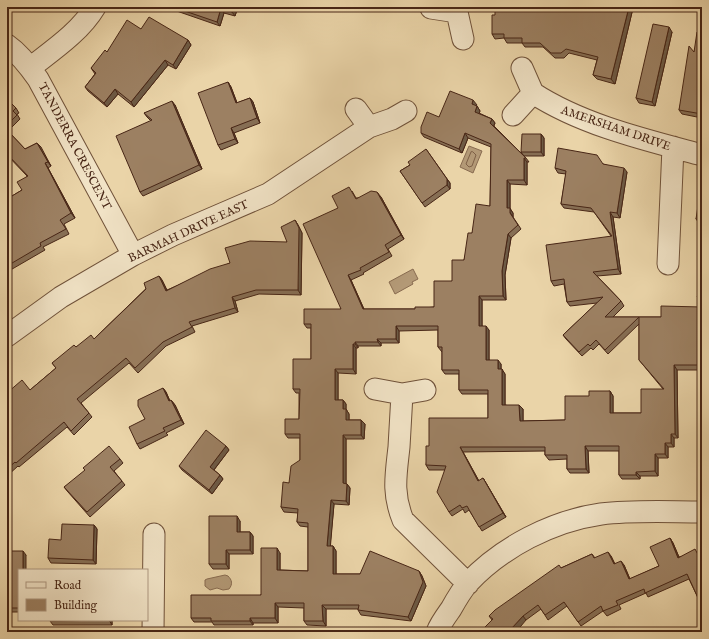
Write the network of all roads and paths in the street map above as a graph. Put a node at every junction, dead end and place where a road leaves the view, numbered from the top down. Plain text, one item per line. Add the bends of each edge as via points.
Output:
1 (95, 7) edge
2 (431, 8) dead end
3 (459, 9) edge
4 (463, 39) dead end
5 (7, 45) edge
6 (30, 68) junction
7 (522, 68) dead end
8 (534, 93) junction
9 (356, 109) dead end
10 (406, 111) dead end
11 (513, 115) dead end
12 (369, 127) junction
13 (673, 147) junction
14 (702, 155) edge
15 (133, 255) junction
16 (668, 264) dead end
17 (7, 336) edge
18 (375, 389) dead end
19 (425, 390) dead end
20 (402, 394) junction
21 (702, 512) edge
22 (154, 534) dead end
23 (468, 584) junction
24 (154, 632) edge
25 (436, 632) edge

1 - 6 street via 72,34
2 - 3 street
3 - 4 street
5 - 6 street, TANDERRA CRESCENT
6 - 15 street, TANDERRA CRESCENT via 47,93
7 - 8 street
8 - 11 street
8 - 13 street, AMERSHAM DRIVE via 563,111
9 - 12 street
10 - 12 street, BARMAH DRIVE EAST
12 - 15 street, BARMAH DRIVE EAST via 268,194
13 - 14 street, AMERSHAM DRIVE
13 - 16 street
15 - 17 street, BARMAH DRIVE EAST via 61,297
18 - 20 street
19 - 20 street
20 - 23 street via 395,480 396,500 402,520
21 - 23 street via 601,514 565,522 515,546
22 - 24 street
23 - 25 street

